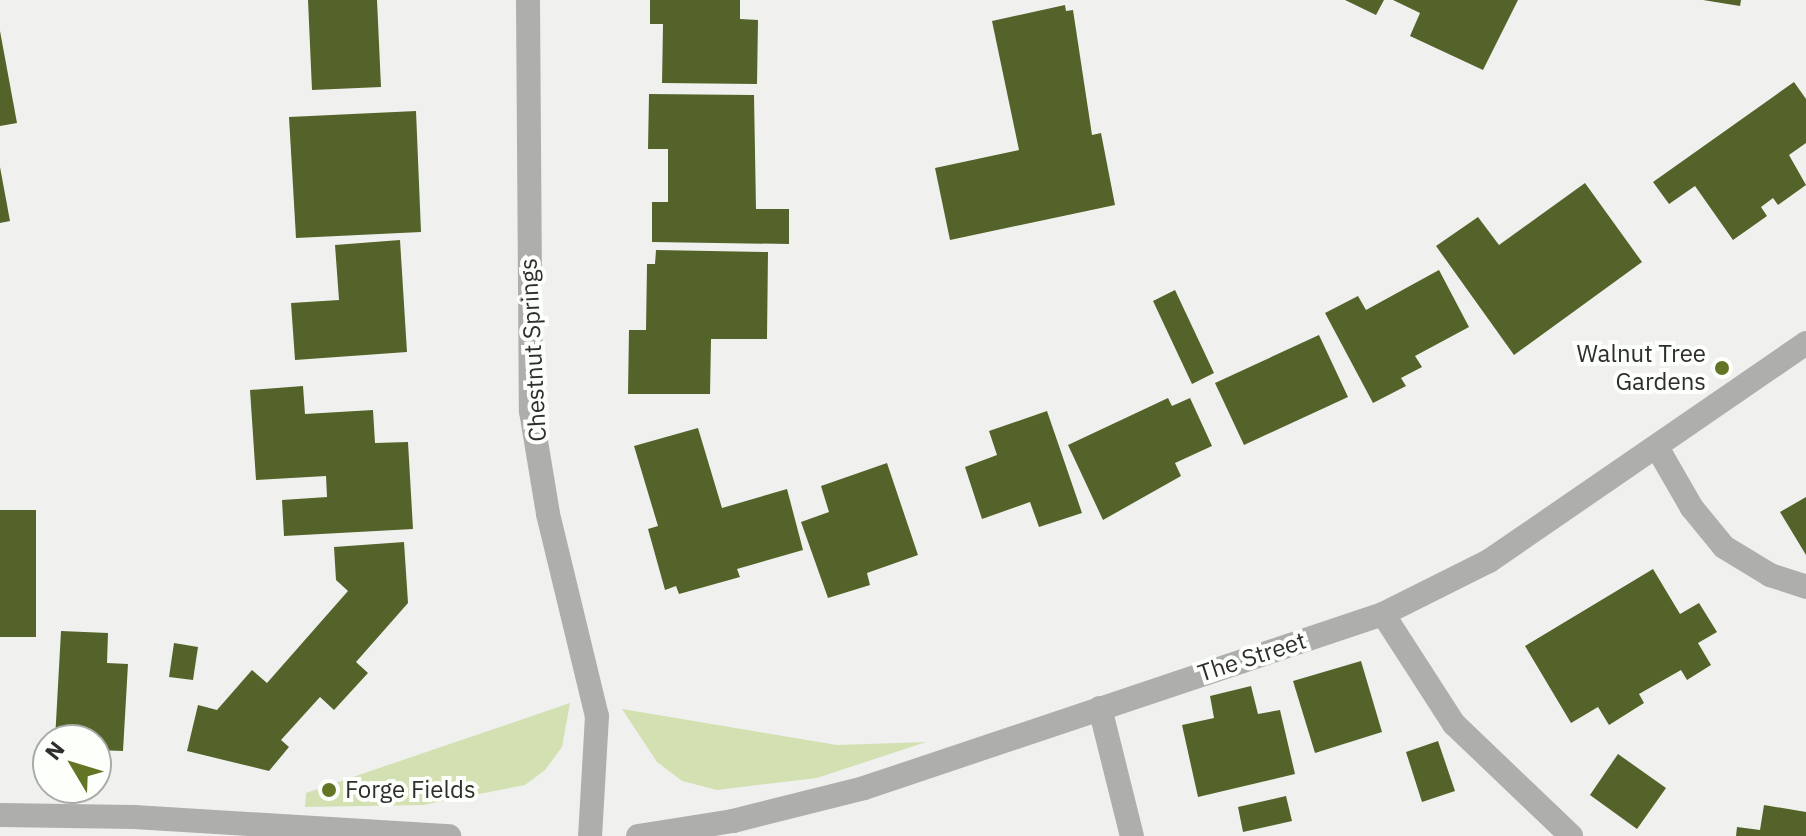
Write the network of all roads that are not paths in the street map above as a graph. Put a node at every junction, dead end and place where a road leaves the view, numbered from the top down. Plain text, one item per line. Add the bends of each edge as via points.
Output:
1 (528, 0) edge
2 (1806, 343) edge
3 (1658, 449) junction
4 (1806, 587) edge
5 (1383, 614) junction
6 (1100, 708) junction
7 (0, 815) edge
8 (449, 836) edge
9 (590, 836) edge
10 (638, 836) edge
11 (1132, 836) edge
12 (1571, 836) edge

1 - 9 street, Chestnut Springs via 531,411 548,514 597,716
2 - 3 street, The Street
3 - 4 street via 1692,508 1724,547 1770,575
3 - 5 street, The Street via 1489,561
5 - 6 street, The Street
5 - 12 street via 1454,724
6 - 10 street, The Street via 864,788 733,821
6 - 11 street
7 - 8 street via 134,817

